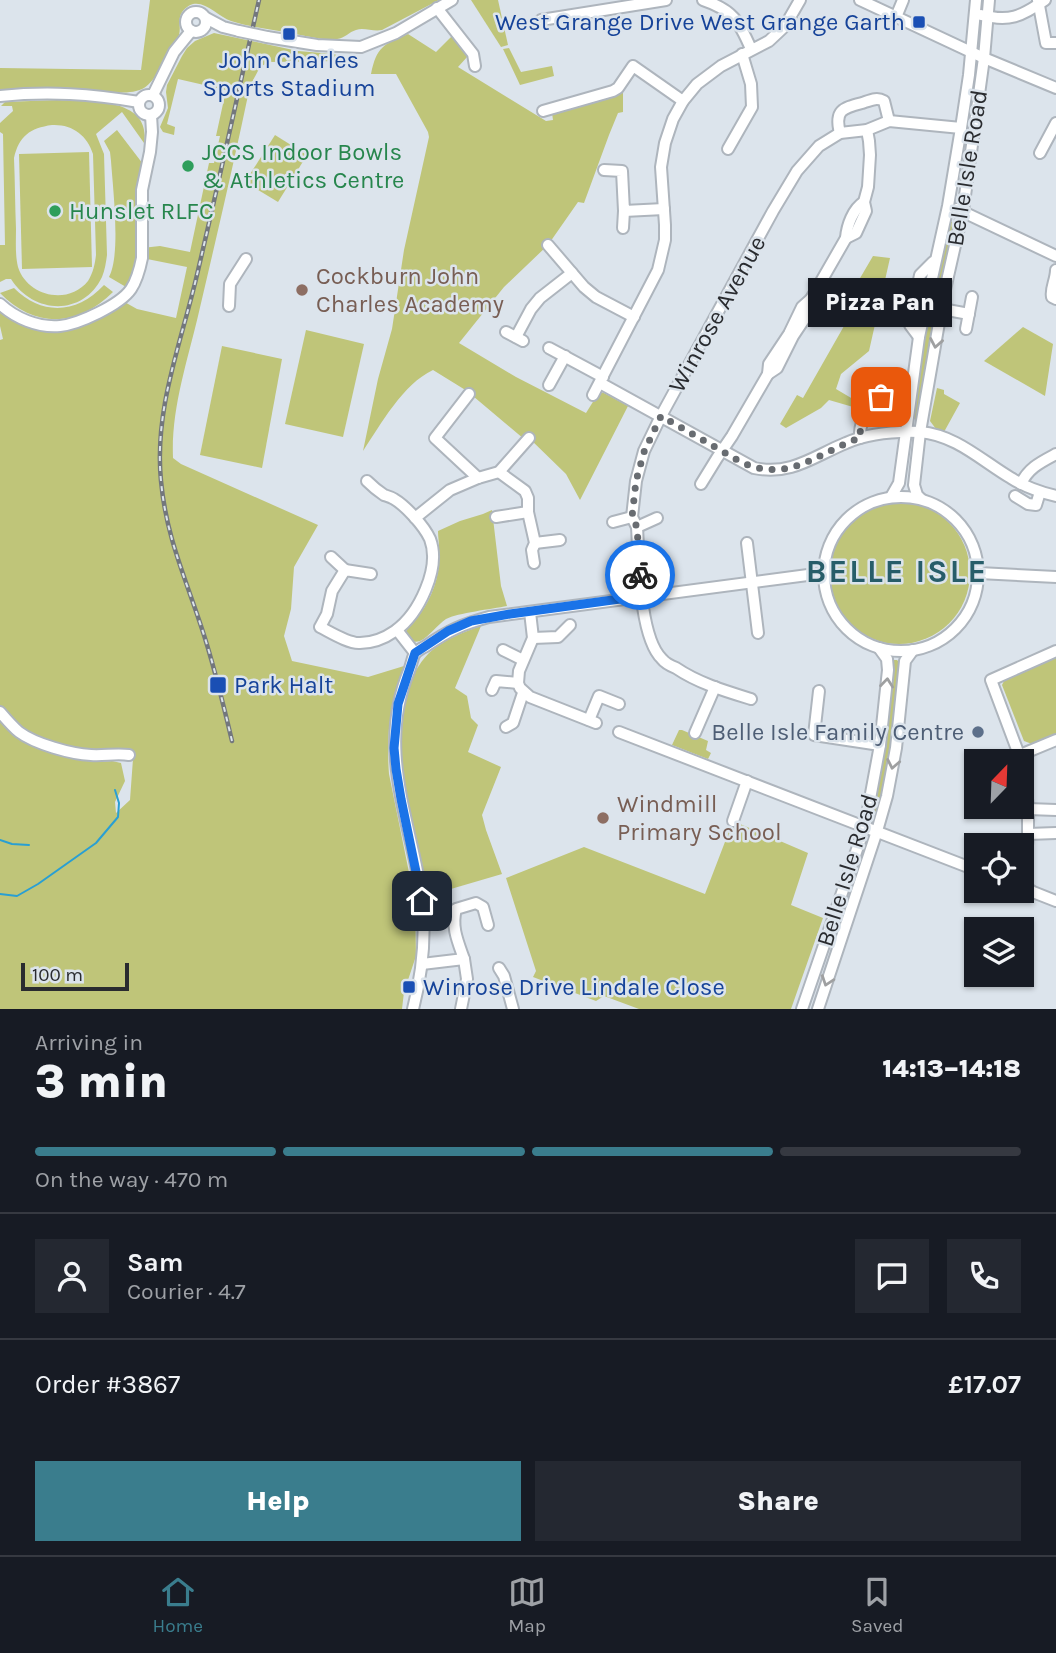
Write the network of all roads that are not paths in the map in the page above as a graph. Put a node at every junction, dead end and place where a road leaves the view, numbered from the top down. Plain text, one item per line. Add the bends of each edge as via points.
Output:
1 (452, 0) edge
2 (666, 0) edge
3 (703, 0) edge
4 (800, 0) edge
5 (860, 0) edge
6 (903, 0) edge
7 (976, 0) edge
8 (989, 0) edge
9 (1041, 1) edge
10 (438, 8) junction
11 (974, 14) junction
12 (896, 16) junction
13 (987, 17) junction
14 (541, 20) dead end
15 (1056, 43) edge
16 (747, 52) junction
17 (971, 52) junction
18 (984, 58) junction
19 (475, 66) dead end
20 (1056, 88) edge
21 (153, 95) junction
22 (0, 96) edge
23 (139, 102) junction
24 (683, 102) junction
25 (543, 111) dead end
26 (151, 115) junction
27 (889, 121) junction
28 (1056, 123) edge
29 (961, 128) junction
30 (867, 130) junction
31 (840, 133) junction
32 (728, 149) dead end
33 (1040, 153) dead end
34 (604, 170) dead end
35 (948, 206) junction
36 (664, 209) junction
37 (963, 210) junction
38 (624, 211) junction
39 (623, 228) dead end
40 (548, 245) dead end
41 (1056, 256) edge
42 (246, 259) dead end
43 (1056, 270) edge
44 (572, 273) junction
45 (972, 297) dead end
46 (1056, 299) edge
47 (0, 304) edge
48 (229, 306) dead end
49 (942, 309) junction
50 (969, 314) junction
51 (634, 317) junction
52 (966, 329) dead end
53 (515, 336) dead end
54 (550, 348) dead end
55 (565, 356) junction
56 (601, 380) junction
57 (549, 385) dead end
58 (912, 385) junction
59 (469, 394) dead end
60 (593, 395) dead end
61 (661, 416) junction
62 (920, 432) junction
63 (905, 433) junction
64 (529, 438) dead end
65 (860, 438) junction
66 (723, 452) junction
67 (1056, 454) edge
68 (499, 472) junction
69 (478, 478) junction
70 (367, 481) dead end
71 (701, 484) dead end
72 (1021, 484) junction
73 (1040, 492) junction
74 (1015, 496) dead end
75 (1056, 496) edge
76 (891, 497) junction
77 (921, 499) junction
78 (528, 512) junction
79 (496, 517) dead end
80 (415, 518) junction
81 (657, 518) dead end
82 (613, 522) dead end
83 (634, 522) junction
84 (560, 540) dead end
85 (535, 543) junction
86 (747, 543) dead end
87 (331, 557) dead end
88 (534, 563) dead end
89 (345, 570) junction
90 (823, 573) junction
91 (979, 573) junction
92 (371, 574) dead end
93 (1056, 577) edge
94 (752, 582) junction
95 (642, 596) junction
96 (530, 612) junction
97 (570, 625) dead end
98 (397, 630) junction
99 (758, 632) dead end
100 (533, 638) junction
101 (879, 648) junction
102 (503, 650) dead end
103 (914, 650) junction
104 (1056, 651) edge
105 (415, 653) junction
106 (523, 660) junction
107 (715, 687) junction
108 (521, 688) junction
109 (492, 690) dead end
110 (819, 691) dead end
111 (751, 699) dead end
112 (619, 704) dead end
113 (0, 712) edge
114 (506, 727) dead end
115 (619, 732) dead end
116 (695, 733) dead end
117 (1056, 740) edge
118 (880, 745) junction
119 (1018, 749) edge
120 (1034, 749) edge
121 (129, 755) dead end
122 (747, 781) junction
123 (1034, 809) edge
124 (1056, 810) edge
125 (733, 821) dead end
126 (865, 827) junction
127 (877, 831) junction
128 (1056, 833) edge
129 (1034, 834) edge
130 (964, 865) edge
131 (1034, 892) edge
132 (1056, 901) edge
133 (488, 925) dead end
134 (464, 959) junction
135 (422, 964) junction
136 (505, 972) dead end
137 (413, 1009) edge
138 (461, 1009) edge
139 (513, 1009) edge
140 (802, 1009) edge
141 (818, 1009) edge

1 - 10 street
2 - 14 street
3 - 16 street via 730,13
4 - 16 street via 785,26
5 - 12 street
6 - 12 street
7 - 11 street, Belle Isle Road
8 - 13 street, Belle Isle Road
9 - 13 street via 1006,19
9 - 15 street via 1046,43
10 - 19 street via 473,54
10 - 21 street, bridge via 362,47 317,45 200,26 174,52
11 - 13 street
11 - 17 street, Belle Isle Road
12 - 17 street
13 - 18 street, Belle Isle Road
16 - 24 street via 697,84
16 - 32 street via 752,107
17 - 18 street
17 - 29 street, Belle Isle Road
18 - 20 street
18 - 37 street, Belle Isle Road
21 - 23 street
21 - 26 street via 160,104
22 - 23 street via 64,93
23 - 26 street via 141,111
24 - 25 street via 634,66 613,92
24 - 36 street via 664,145
26 - 47 street via 142,190 142,258 131,289 121,300 87,318 59,326 18,318
27 - 29 street
27 - 30 street
27 - 31 street via 884,101 878,99 845,107 838,116
28 - 33 street
29 - 35 street, Belle Isle Road
30 - 31 street
30 - 66 street via 869,170 864,202 857,206 846,238 802,307 791,335 769,364 768,374
31 - 61 street, Winrose Avenue via 820,146 797,171
34 - 38 street via 622,170
35 - 37 street
35 - 58 street, Belle Isle Road
36 - 38 street
36 - 51 street via 665,240 658,270
37 - 41 street
37 - 49 street, Belle Isle Road
38 - 39 street
40 - 44 street
42 - 48 street via 230,284
43 - 46 street via 1051,291
44 - 51 street via 596,297
44 - 53 street via 540,299
45 - 50 street
49 - 50 street
49 -> 62 street, Belle Isle Road
50 - 52 street
51 - 56 street
54 - 55 street
55 - 56 street
55 - 57 street
56 - 60 street
56 - 61 street
58 - 63 street, Belle Isle Road
58 - 65 street via 895,389 874,404
59 - 69 street via 432,442
61 - 66 street
61 - 83 street, Winrose Avenue via 636,481
62 - 63 street
62 - 72 street via 962,445
62 - 77 street, Belle Isle Road via 914,485
63 - 65 street
63 - 76 street, Belle Isle Road via 899,482
64 - 68 street
65 - 66 street via 798,466 776,470 754,468
66 - 71 street
67 - 72 street via 1027,472
68 - 69 street
68 - 78 street via 525,491
69 - 80 street via 450,490
70 - 80 street via 383,494 396,495
72 - 73 street
73 - 74 street via 1036,505
73 - 75 street
76 - 77 street
76 - 90 street via 871,502 840,526 830,542
77 - 91 street via 939,506 965,530
78 - 79 street
78 - 85 street
80 - 98 street via 430,540 432,567 421,600
81 - 83 street
82 - 83 street
83 - 95 street, Winrose Avenue
84 - 85 street
85 - 88 street
86 - 94 street
87 - 89 street
89 - 92 street
89 - 98 street via 318,631 357,644
90 - 94 street
90 - 101 street via 836,617 861,640
91 - 93 street
91 - 103 street via 974,601 956,629 936,643
94 - 95 street
94 - 99 street
95 - 96 street
95 - 107 street, Winrose Avenue via 653,646 662,659
96 - 100 street
96 - 105 street via 471,621
97 - 100 street via 558,637
98 - 105 street
100 - 106 street
101 - 103 street
118 -> 101 street, Belle Isle Road via 888,670
102 - 106 street
103 -> 127 street, Belle Isle Road via 905,661 896,748
104 - 119 street via 991,680
105 - 135 street via 398,704 394,748 422,901
106 - 108 street
107 - 111 street, Winrose Avenue
107 - 116 street
108 - 109 street via 496,681
108 - 112 street via 540,701 592,722 593,693
108 - 114 street via 513,723
110 - 118 street via 814,735
113 - 121 street via 20,733 65,751
115 - 122 street
117 - 120 street
118 - 126 street, Belle Isle Road
122 - 125 street
122 - 126 street
123 - 124 street
126 - 127 street
126 - 140 street, Belle Isle Road
127 - 130 street
127 -> 141 street, Belle Isle Road
128 - 129 street
131 - 132 street
133 - 134 street via 478,898 456,909 455,934
134 - 135 street
134 - 138 street via 467,979
135 - 137 street
136 - 139 street

